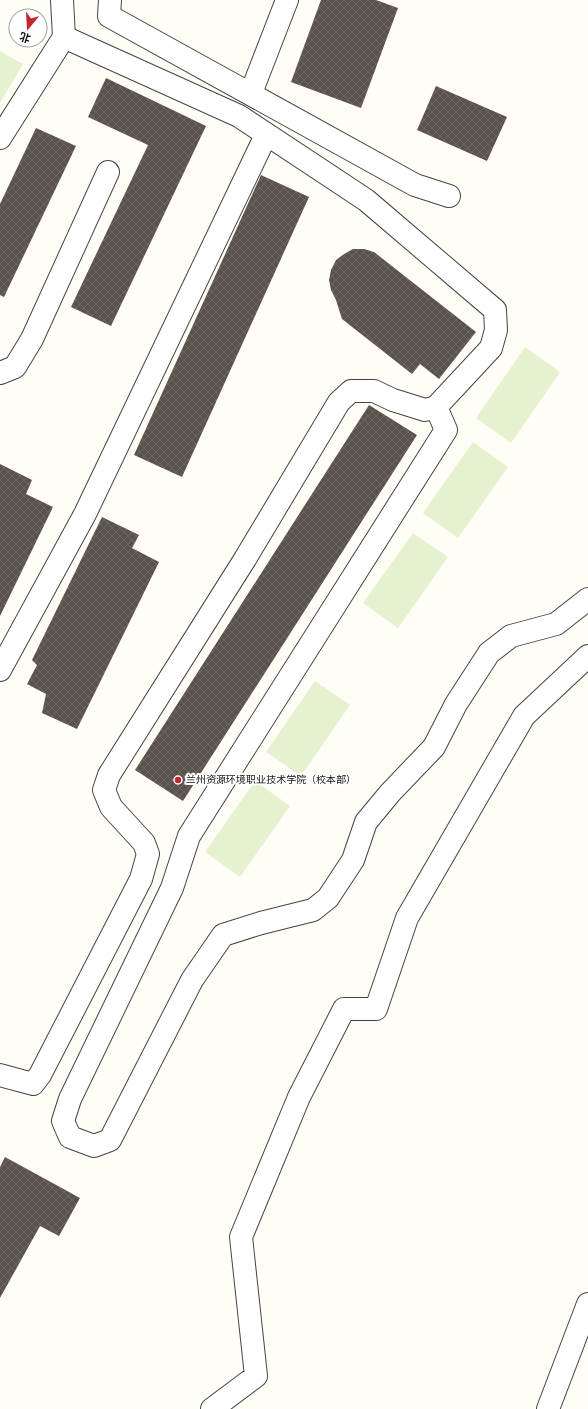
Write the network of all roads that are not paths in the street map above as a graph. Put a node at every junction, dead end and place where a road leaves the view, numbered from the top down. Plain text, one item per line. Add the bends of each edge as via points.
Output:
1 (62, 0) edge
2 (110, 0) edge
3 (287, 0) edge
4 (64, 37) junction
5 (251, 93) junction
6 (266, 135) junction
7 (0, 138) edge
8 (108, 172) dead end
9 (449, 196) dead end
10 (0, 373) edge
11 (436, 407) junction
12 (588, 599) edge
13 (588, 656) edge
14 (0, 670) edge
15 (0, 1075) edge
16 (588, 1304) edge
17 (212, 1409) edge
18 (548, 1409) edge

1 - 4 lane
2 - 5 lane via 109,16
3 - 5 lane
4 - 6 lane via 238,116
4 - 7 lane
5 - 9 lane via 415,185
6 - 11 lane via 366,200 495,310 496,330 491,348
6 - 14 lane via 85,514
8 - 10 lane via 32,340 15,367
11 - 12 lane via 446,430 189,836 172,888 70,1099 63,1121 70,1137 94,1146 110,1140 192,980 223,935 313,910 328,898 353,860 366,822 390,792 434,747 456,704 489,653 511,636 556,624
11 - 15 lane via 425,410 374,391 351,391 339,402 109,775 104,790 111,807 144,843 148,854 141,879 40,1075 33,1084
13 - 17 lane via 524,716 406,918 376,1008 344,1009 299,1097 241,1237 256,1376
16 - 18 lane

